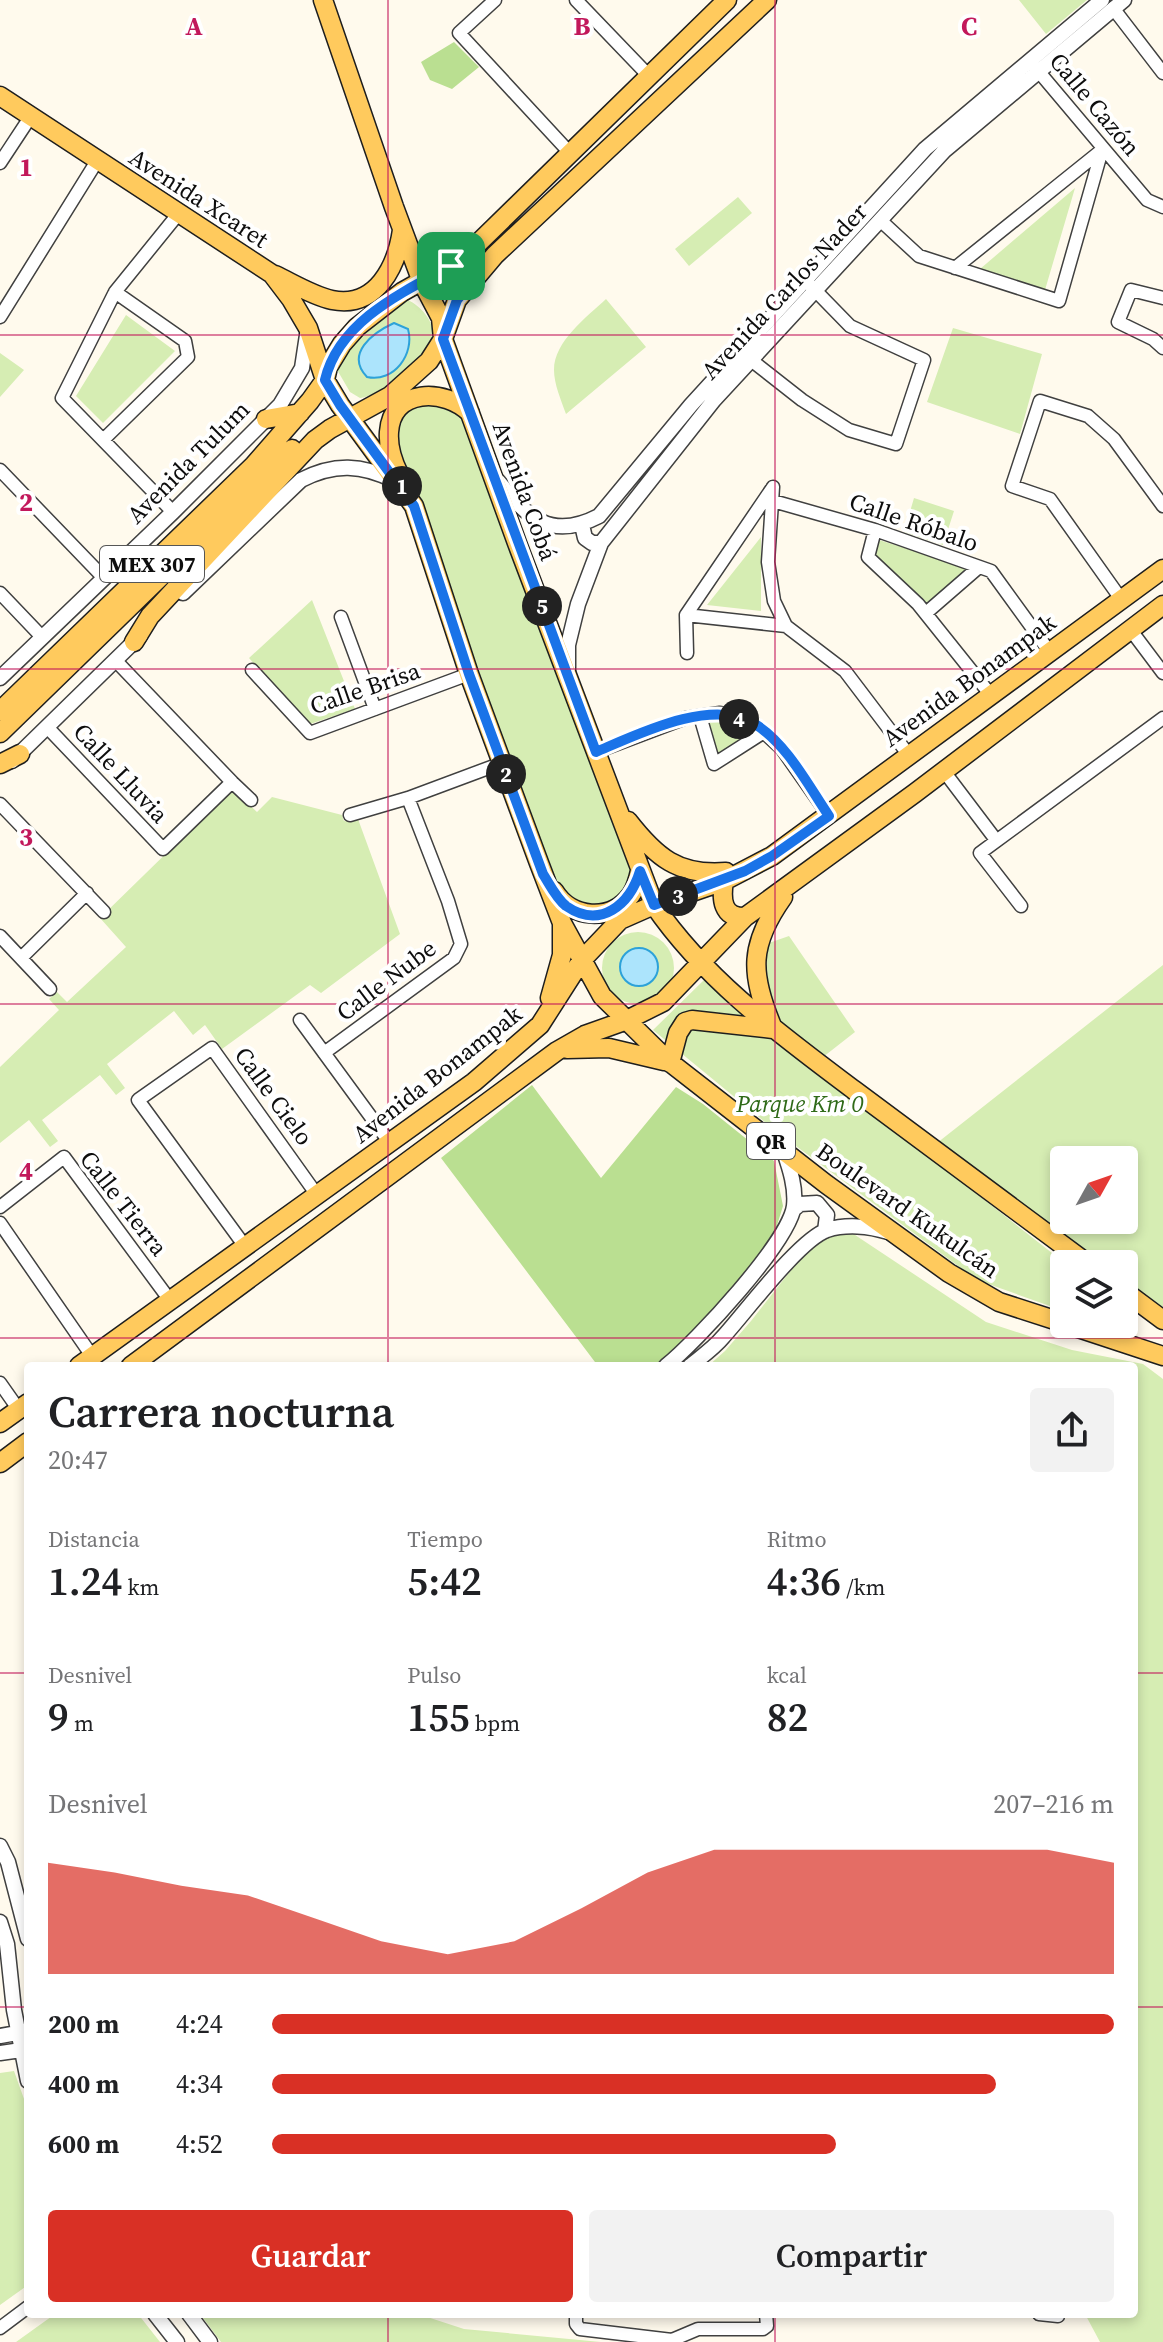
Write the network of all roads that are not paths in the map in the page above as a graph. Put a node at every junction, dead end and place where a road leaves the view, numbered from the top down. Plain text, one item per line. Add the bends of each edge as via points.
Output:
1 (495, 0) edge
2 (576, 0) edge
3 (767, 0) edge
4 (325, 1) edge
5 (725, 1) edge
6 (1113, 3) edge
7 (1034, 65) junction
8 (1163, 73) edge
9 (648, 75) junction
10 (0, 96) edge
11 (31, 116) junction
12 (1102, 150) junction
13 (570, 153) junction
14 (97, 161) junction
15 (0, 163) edge
16 (1163, 207) edge
17 (179, 213) junction
18 (880, 220) junction
19 (402, 229) junction
20 (451, 266) junction
21 (955, 268) junction
22 (272, 274) junction
23 (422, 282) junction
24 (811, 286) junction
25 (466, 289) junction
26 (115, 292) junction
27 (1163, 298) edge
28 (0, 317) edge
29 (308, 328) junction
30 (443, 339) junction
31 (1163, 348) edge
32 (751, 360) junction
33 (325, 380) junction
34 (300, 413) junction
35 (472, 415) junction
36 (266, 419) junction
37 (350, 419) junction
38 (103, 440) junction
39 (0, 470) edge
40 (492, 473) junction
41 (400, 483) junction
42 (773, 501) junction
43 (414, 506) junction
44 (1163, 506) edge
45 (173, 512) junction
46 (582, 525) junction
47 (875, 530) junction
48 (601, 543) junction
49 (979, 567) junction
50 (1163, 569) edge
51 (104, 578) junction
52 (0, 593) edge
53 (1121, 599) junction
54 (1163, 605) edge
55 (926, 613) junction
56 (686, 615) junction
57 (341, 617) dead end
58 (786, 626) junction
59 (1130, 629) junction
60 (42, 637) junction
61 (134, 642) junction
62 (1049, 651) junction
63 (687, 653) dead end
64 (116, 661) junction
65 (48, 663) junction
66 (252, 670) dead end
67 (1163, 673) edge
68 (469, 674) junction
69 (568, 674) junction
70 (0, 678) edge
71 (990, 694) junction
72 (0, 704) edge
73 (375, 709) junction
74 (0, 711) edge
75 (700, 716) junction
76 (1163, 718) edge
77 (48, 728) junction
78 (764, 732) junction
79 (0, 733) edge
80 (596, 752) junction
81 (20, 754) junction
82 (908, 754) junction
83 (502, 763) junction
84 (0, 764) edge
85 (943, 770) junction
86 (0, 772) edge
87 (232, 782) junction
88 (408, 798) junction
89 (251, 800) dead end
90 (0, 804) edge
91 (617, 807) junction
92 (350, 815) dead end
93 (829, 816) junction
94 (996, 840) junction
95 (640, 871) junction
96 (745, 871) junction
97 (543, 874) junction
98 (724, 881) junction
99 (792, 884) junction
100 (87, 893) junction
101 (654, 905) junction
102 (1021, 906) dead end
103 (104, 912) dead end
104 (632, 914) junction
105 (745, 917) junction
106 (562, 923) junction
107 (669, 926) junction
108 (0, 936) edge
109 (599, 940) junction
110 (681, 943) junction
111 (21, 958) junction
112 (581, 961) junction
113 (700, 963) junction
114 (682, 984) junction
115 (596, 987) junction
116 (50, 989) dead end
117 (609, 1003) junction
118 (650, 1009) junction
119 (300, 1020) dead end
120 (627, 1020) junction
121 (540, 1025) junction
122 (773, 1029) junction
123 (557, 1051) junction
124 (324, 1053) junction
125 (672, 1064) junction
126 (474, 1082) junction
127 (487, 1100) junction
128 (425, 1119) junction
129 (439, 1137) junction
130 (390, 1143) junction
131 (784, 1152) junction
132 (317, 1195) junction
133 (0, 1207) edge
134 (794, 1209) junction
135 (0, 1223) edge
136 (825, 1231) junction
137 (896, 1235) junction
138 (244, 1245) junction
139 (1067, 1250) edge
140 (169, 1299) junction
141 (1138, 1307) edge
142 (1050, 1318) edge
143 (1163, 1320) edge
144 (1121, 1338) edge
145 (1163, 1356) edge
146 (85, 1361) edge
147 (136, 1362) edge
148 (670, 1362) edge
149 (695, 1362) edge
150 (0, 1383) edge
151 (24, 1406) edge
152 (0, 1423) edge
153 (24, 1445) edge
154 (0, 1463) edge
155 (0, 1846) edge
156 (0, 1922) edge
157 (24, 1924) edge
158 (23, 2032) edge
159 (0, 2036) edge
160 (24, 2049) edge
161 (0, 2053) edge
162 (24, 2310) edge
163 (158, 2318) edge
164 (192, 2318) edge
165 (576, 2318) edge
166 (766, 2318) edge
167 (0, 2328) edge
168 (177, 2342) edge
169 (210, 2342) edge

1 - 13 street via 459,33
2 - 9 street
3 - 25 main road via 495,255
4 - 19 main road
5 - 9 main road
6 - 7 street, Avenida Carlos Nader
6 - 8 street
7 - 12 street, Calle Cazón
7 - 18 street, Avenida Carlos Nader
7 - 24 street, Avenida Carlos Nader via 925,149
9 - 13 main road
10 - 11 main road, Avenida Xcaret
11 - 14 main road, Avenida Xcaret
11 - 15 street
12 - 16 street, Calle Cazón via 1147,200
12 - 21 street
12 - 21 street via 1059,301
13 - 20 main road
14 - 17 main road, Avenida Xcaret
14 - 28 street
17 - 22 main road, Avenida Xcaret
17 - 26 street
18 - 21 street via 919,256
18 - 24 street, Avenida Carlos Nader
19 - 22 main road via 392,270 364,295 332,300
19 - 23 main road
20 - 23 main road
20 - 25 main road via 455,281
22 - 29 main road, Avenida Xcaret
23 - 30 main road, Avenida Cobá via 441,318
23 - 33 main road, Avenida Tulum via 357,327 328,367
24 - 32 street, Avenida Carlos Nader
24 - 32 street via 850,326 924,360 896,444 849,430
24 - 46 street, Avenida Carlos Nader via 691,405 599,516
25 - 30 main road
26 - 38 street via 62,398
26 - 38 street via 185,341 188,357
27 - 31 street via 1131,290 1118,322
29 - 33 main road, Avenida Xcaret
29 - 36 street, Avenida Tulum via 302,368
30 - 35 main road, Avenida Cobá
30 - 37 main road via 429,361 390,396
32 - 48 street, Avenida Carlos Nader
33 - 34 main road, Avenida Tulum / MEX 307
33 - 37 main road, Avenida Xcaret
34 - 36 main road
34 - 65 main road, Avenida Tulum / MEX 307 via 254,465
35 - 40 main road, Avenida Cobá
35 - 43 main road via 459,402 428,395 399,408 393,417 393,462
36 - 45 street, Avenida Tulum
37 - 41 main road
37 - 61 main road via 315,440 150,616
37 - 79 main road, MEX 307 via 323,424 303,439
38 - 45 street
39 - 51 street
40 - 46 street via 533,518 547,525
40 - 69 main road, Avenida Cobá
41 - 43 main road
41 - 61 street via 362,467 321,470 301,480
42 - 47 street, Calle Róbalo
42 - 56 street via 773,487
42 - 58 street via 768,562 774,601
43 - 68 main road
44 - 53 street via 1114,439 1088,416 1040,401 1012,486 1050,499
45 - 51 street, Avenida Tulum
46 - 48 street via 585,538
47 - 49 street, Calle Róbalo
47 - 55 street via 868,557
48 - 69 street, Avenida Carlos Nader via 578,604 568,645
49 - 55 street
49 - 62 street, Calle Róbalo via 991,571
50 - 53 main road, Avenida Bonampak
51 - 60 street, Avenida Tulum
52 - 60 street
53 - 62 main road, Avenida Bonampak
54 - 59 main road, Avenida Bonampak
55 - 71 street
56 - 58 street
56 - 63 street
57 - 73 street
58 - 82 street via 845,671
59 - 67 street
59 - 85 main road, Avenida Bonampak
60 - 70 street, Avenida Tulum
61 - 64 street
62 - 71 main road, Avenida Bonampak
64 - 77 street
64 - 87 street
65 - 72 main road
65 - 74 main road, Avenida Tulum / MEX 307
66 - 73 street, Calle Brisa via 310,733
68 - 73 street, Calle Brisa
68 - 83 main road
69 - 80 main road, Avenida Cobá
71 - 82 main road, Avenida Bonampak
75 - 78 street via 720,713 754,723
75 - 78 street via 714,764
75 - 80 street
76 - 94 street
77 - 81 street
77 - 87 street, Calle Lluvia via 163,849
78 - 93 street
80 - 91 main road, Avenida Cobá
81 - 84 main road
81 - 86 street
82 - 93 main road, Avenida Bonampak
83 - 88 street
83 - 97 main road
85 - 94 street
85 - 99 main road, Avenida Bonampak
87 - 89 street
88 - 92 street
88 - 124 street, Calle Nube via 461,944 454,958
90 - 100 street
91 - 95 main road, Avenida Cobá
91 - 96 main road via 643,841 669,863 702,874
93 - 96 main road, Avenida Bonampak
94 - 102 street via 980,853
95 - 97 main road via 625,901 597,914 568,907
95 - 101 main road, Avenida Cobá
96 - 98 main road, Avenida Bonampak
97 - 106 main road
98 - 101 main road, Avenida Bonampak
98 - 105 main road via 723,905 734,917
99 - 105 main road, Avenida Bonampak
99 - 122 main road via 766,920 758,942 757,982
100 - 103 street
100 - 111 street
101 - 104 main road, Avenida Bonampak
101 - 107 main road, Avenida Cobá
104 - 107 main road
104 - 109 main road, Avenida Bonampak
105 - 113 main road, Avenida Bonampak
106 - 112 main road
106 - 121 main road via 562,955
107 - 110 main road, Avenida Cobá
108 - 111 street
109 - 112 main road, Avenida Bonampak
109 - 115 main road
110 - 113 main road, Avenida Cobá
110 - 114 main road
111 - 116 street
112 - 115 main road
112 - 121 main road, Avenida Bonampak
113 - 114 main road, Avenida Bonampak
113 - 122 main road
114 - 118 main road, Avenida Bonampak
115 - 117 main road
117 - 118 main road
117 - 120 main road, Boulevard Kukulcán
118 - 120 main road, Avenida Bonampak
119 - 124 street, Calle Nube
120 - 123 main road, Avenida Bonampak
120 - 125 main road, Boulevard Kukulcán / QR
121 - 126 main road, Avenida Bonampak
122 - 125 main road via 685,1022
122 - 139 main road
123 - 125 main road via 609,1048
123 - 127 main road, Avenida Bonampak
124 - 130 street, Calle Nube
125 - 131 main road, Boulevard Kukulcán / QR
126 - 127 main road via 475,1095
126 - 128 main road, Avenida Bonampak
127 - 129 main road, Avenida Bonampak
128 - 129 main road via 440,1123
128 - 130 main road, Avenida Bonampak
129 - 147 main road, Avenida Bonampak
130 - 132 main road, Avenida Bonampak
131 - 134 street
131 - 137 main road, Boulevard Kukulcán / QR
132 - 138 main road, Avenida Bonampak
132 - 138 street, Calle Cielo via 212,1048 138,1100
133 - 140 street, Calle Tierra via 64,1157
134 - 136 street via 817,1203 827,1215
134 - 148 street via 781,1235 722,1311
135 - 146 street
136 - 137 street via 861,1227
136 - 149 street
137 - 142 main road, Boulevard Kukulcán / QR via 999,1302
138 - 140 main road, Avenida Bonampak
140 - 146 main road, Avenida Bonampak
141 - 143 main road
144 - 145 main road, Boulevard Kukulcán / QR
150 - 151 street
151 - 152 main road
153 - 154 main road
155 - 157 street
156 - 158 street
158 - 159 street
160 - 161 street
162 - 167 street
163 - 168 street
164 - 169 street
165 - 166 street via 580,2329 672,2340 698,2329 763,2329

